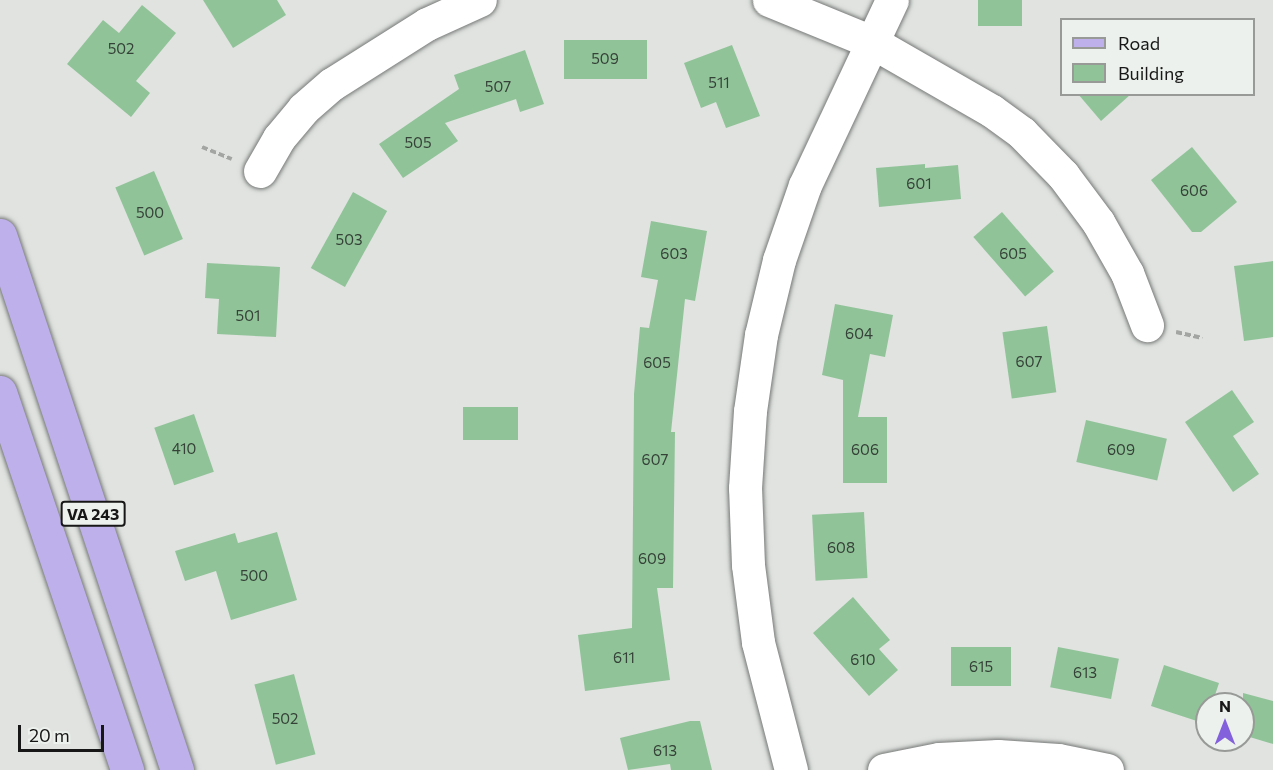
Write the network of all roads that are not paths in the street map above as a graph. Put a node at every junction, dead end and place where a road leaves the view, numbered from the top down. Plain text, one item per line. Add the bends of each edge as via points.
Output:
1 (480, 0) edge
2 (769, 0) edge
3 (892, 0) edge
4 (872, 42) junction
5 (260, 171) dead end
6 (0, 235) edge
7 (1147, 326) dead end
8 (0, 392) edge
9 (127, 770) edge
10 (177, 770) edge
11 (791, 770) edge
12 (884, 770) edge
13 (1107, 770) edge

1 - 5 street via 427,24 332,84 285,130
2 - 4 street
3 - 4 street
4 - 7 street via 992,111 1022,133 1063,175 1109,243
4 - 11 street via 805,185 779,260 761,335 750,411 745,488 748,565 758,642
6 - 10 main road, VA 243
8 - 9 main road, VA 243
12 - 13 street via 939,759 998,756 1058,760

